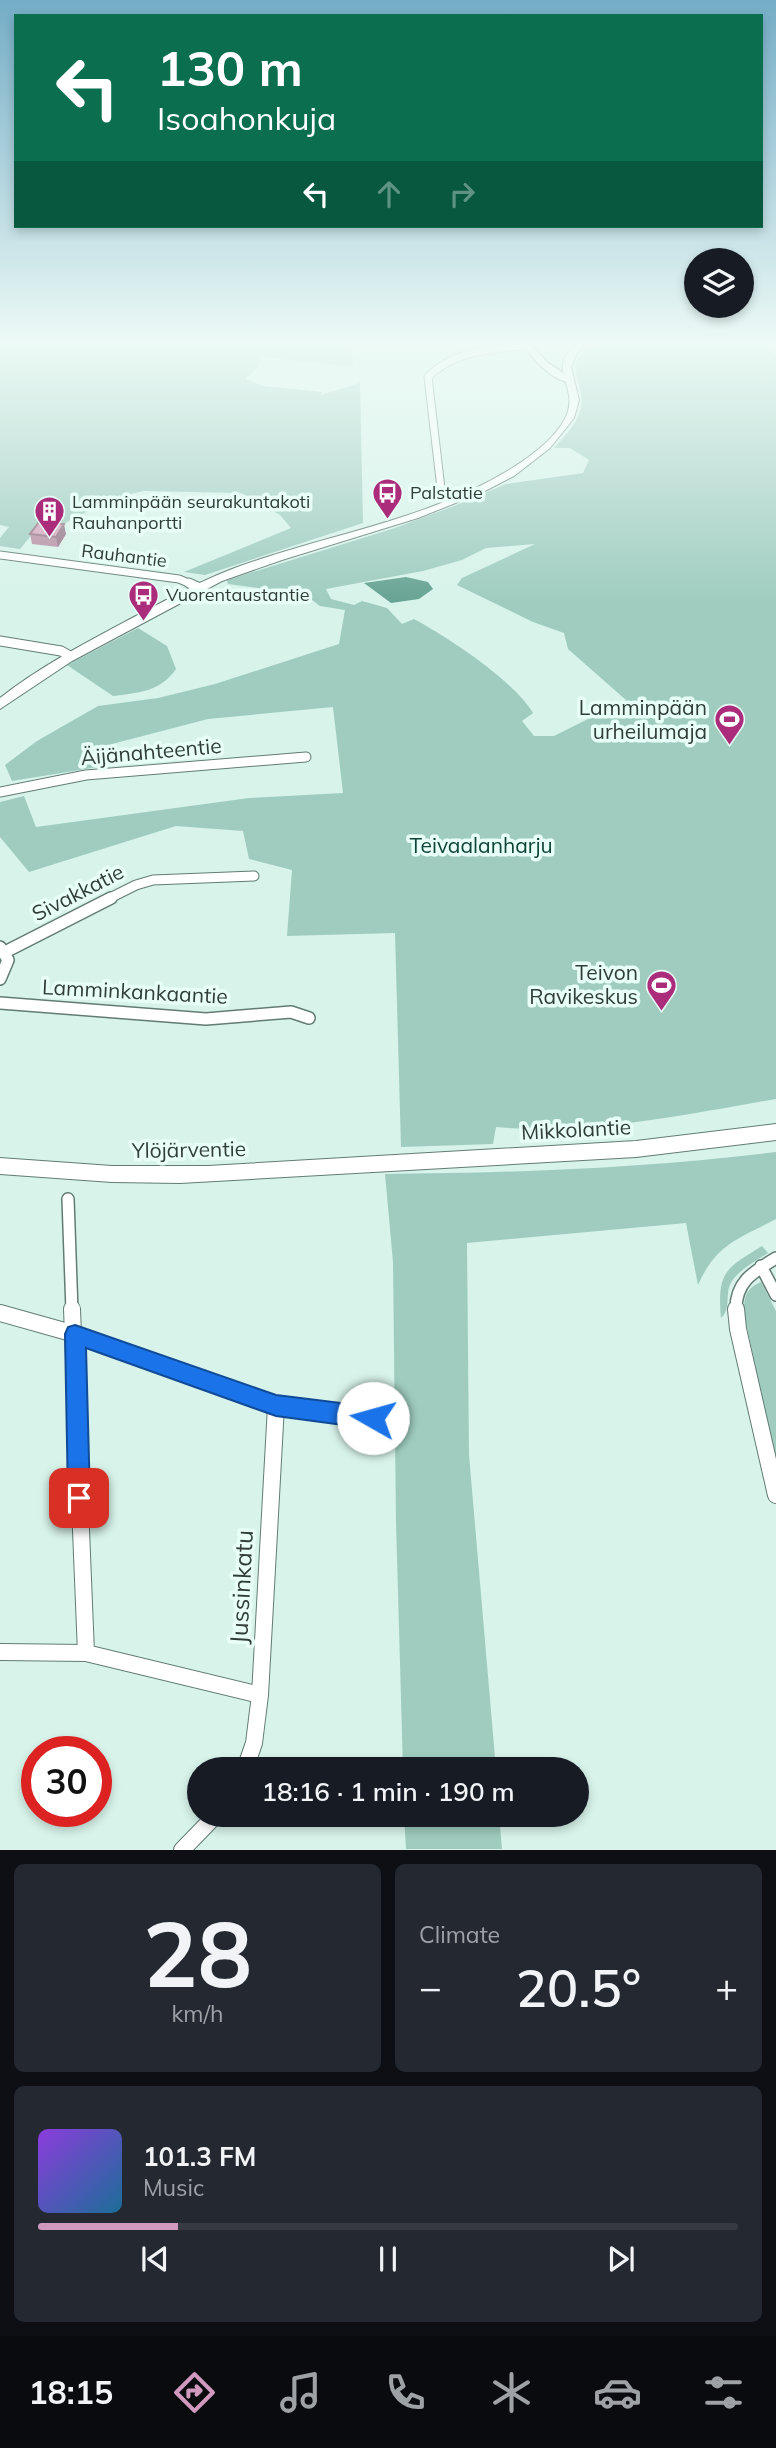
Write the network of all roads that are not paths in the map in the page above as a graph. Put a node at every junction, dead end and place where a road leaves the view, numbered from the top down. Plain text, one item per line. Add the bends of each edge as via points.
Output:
1 (434, 430) edge
2 (559, 430) edge
3 (446, 502) junction
4 (0, 555) edge
5 (200, 588) junction
6 (0, 641) edge
7 (70, 656) junction
8 (0, 705) edge
9 (306, 757) dead end
10 (0, 793) edge
11 (254, 876) dead end
12 (2, 949) edge
13 (0, 979) edge
14 (0, 1003) edge
15 (309, 1018) dead end
16 (776, 1132) edge
17 (378, 1162) joint
18 (0, 1166) edge
19 (68, 1199) dead end
20 (776, 1258) edge
21 (761, 1266) junction
22 (776, 1295) edge
23 (0, 1313) edge
24 (75, 1334) junction
25 (276, 1406) junction
26 (373, 1418) dead end
27 (776, 1495) edge
28 (0, 1652) edge
29 (86, 1653) junction
30 (260, 1695) junction
31 (249, 1757) edge
32 (204, 1827) edge
33 (182, 1850) edge

1 - 3 street
2 - 3 main road via 512,473
3 - 5 main road via 248,567
4 - 5 street, Rauhantie via 179,579
5 - 7 main road
6 - 7 street
7 - 8 main road
9 - 10 street, Äijänahteentie via 86,775
11 - 12 street, Sivakkatie via 153,880
12 - 13 street via 8,960
14 - 15 street, Lamminkankaantie via 206,1020 291,1012
16 - 17 main road, Mikkolantie via 605,1153
17 - 18 main road, Ylöjärventie via 176,1175
19 - 24 street
20 - 21 street
21 - 22 street
21 - 27 street via 742,1281 734,1302
23 - 24 street
24 - 25 street
24 - 29 street
25 - 26 street
25 - 30 street, Jussinkatu
28 - 29 street
29 - 30 street
30 - 31 street, Jussinkatu
32 - 33 street

